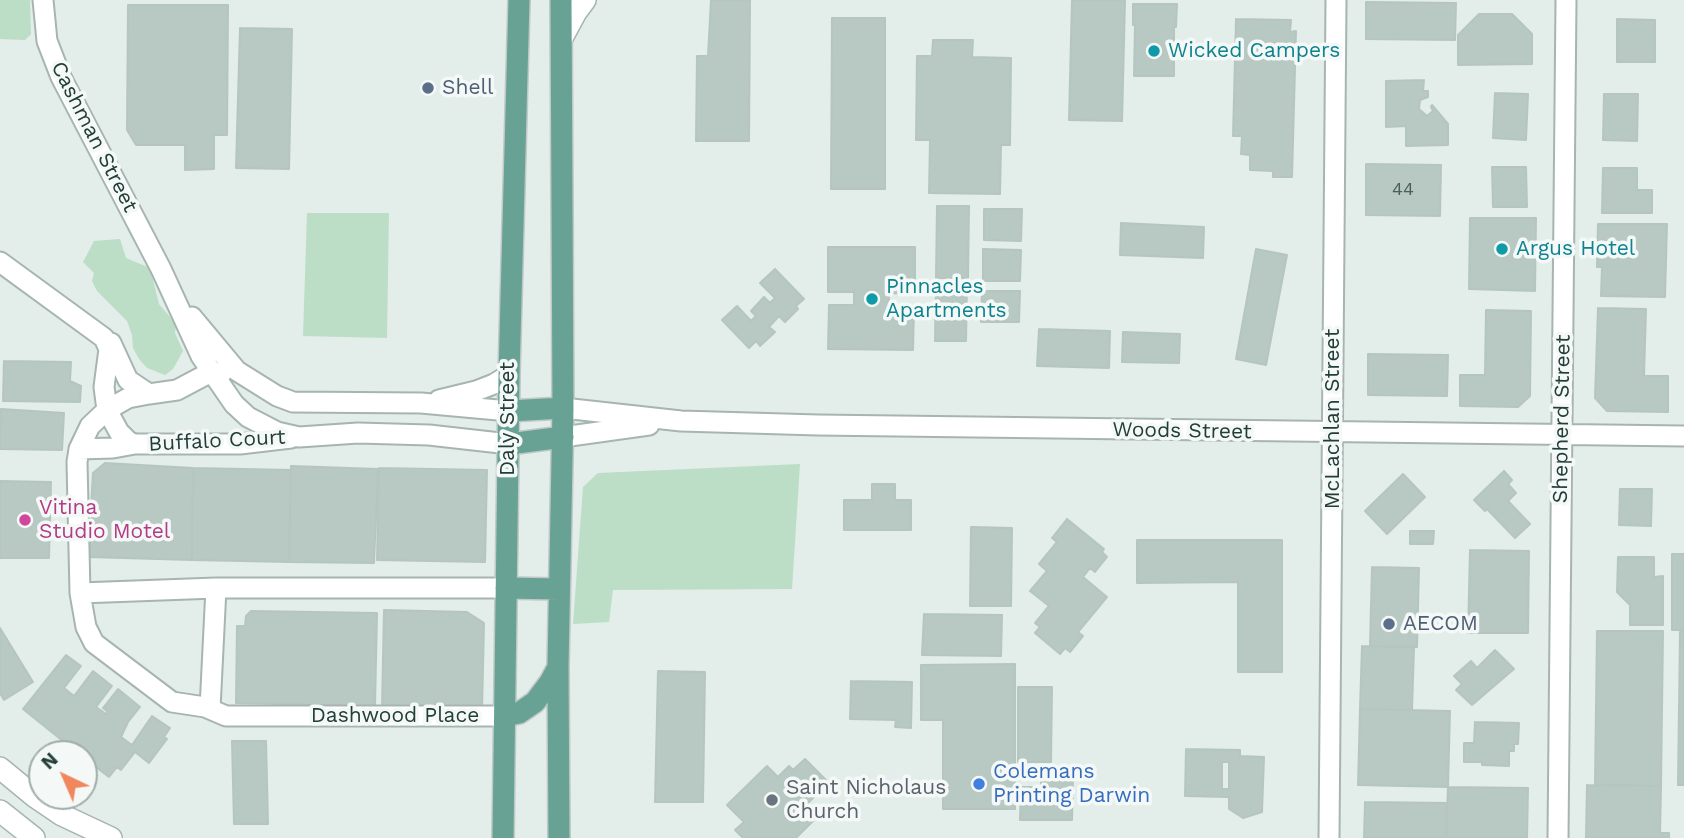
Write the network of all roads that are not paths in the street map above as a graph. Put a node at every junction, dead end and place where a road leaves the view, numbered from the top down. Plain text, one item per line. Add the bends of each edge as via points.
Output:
1 (43, 0) edge
2 (519, 0) edge
3 (561, 0) edge
4 (586, 0) edge
5 (1336, 0) edge
6 (1566, 0) edge
7 (563, 36) junction
8 (0, 262) edge
9 (161, 270) junction
10 (101, 336) junction
11 (237, 371) junction
12 (211, 372) junction
13 (509, 375) junction
14 (149, 394) junction
15 (277, 396) junction
16 (358, 403) junction
17 (421, 403) junction
18 (563, 408) junction
19 (107, 410) junction
20 (509, 411) junction
21 (681, 421) junction
22 (261, 426) junction
23 (358, 433) junction
24 (1333, 433) junction
25 (1562, 435) junction
26 (1684, 436) edge
27 (299, 437) junction
28 (563, 437) junction
29 (135, 444) junction
30 (509, 444) junction
31 (79, 449) junction
32 (216, 588) junction
33 (506, 589) junction
34 (559, 589) junction
35 (80, 593) junction
36 (558, 667) junction
37 (211, 709) junction
38 (505, 716) junction
39 (0, 768) edge
40 (0, 811) edge
41 (34, 838) edge
42 (111, 838) edge
43 (503, 838) edge
44 (559, 838) edge
45 (1329, 838) edge
46 (1558, 838) edge

1 - 9 street, Cashman Street via 54,61
2 - 13 main road, Daly Street
3 - 7 main road
4 - 7 street
5 - 24 street, McLachlan Street
6 - 25 street, Shepherd Street
7 - 18 main road
8 - 10 street
9 - 11 street, Cashman Street via 200,329
9 - 12 street, Cashman Street
10 - 14 street via 113,347 128,380
10 - 19 street via 109,356 104,387
11 - 12 street
11 - 15 street
12 - 14 street via 177,390
12 - 22 street via 234,404
13 - 17 street via 476,391
13 - 20 main road, Daly Street
14 - 19 street via 128,398
15 - 16 street via 306,403
15 - 22 street
16 - 17 street
16 - 23 street
17 - 20 street
18 - 20 main road
18 - 21 street, Woods Street
18 - 28 main road
19 - 29 street, Buffalo Court via 123,438
19 - 31 street via 90,426
20 - 30 main road, Daly Street
21 - 24 street, Woods Street
21 - 28 street, Woods Street
22 - 27 street
23 - 27 street
23 - 30 street
24 - 25 street, Woods Street
24 - 45 street, McLachlan Street
25 - 26 street, Woods Street
25 - 46 street, Shepherd Street
27 - 29 street, Buffalo Court via 248,444
28 - 30 main road
28 - 34 main road
29 - 31 street, Buffalo Court
30 - 33 main road, Daly Street
31 - 35 street, Dashwood Place
32 - 33 street
32 - 35 street
32 - 37 street
33 - 34 main road
33 - 38 main road, Daly Street
34 - 36 main road
35 - 37 street, Dashwood Place via 94,643 172,702
36 - 38 main road, Dashwood Place via 535,702
36 - 44 main road
37 - 38 street, Dashwood Place via 226,716
38 - 43 main road, Daly Street
39 - 42 street via 62,815
40 - 41 street

